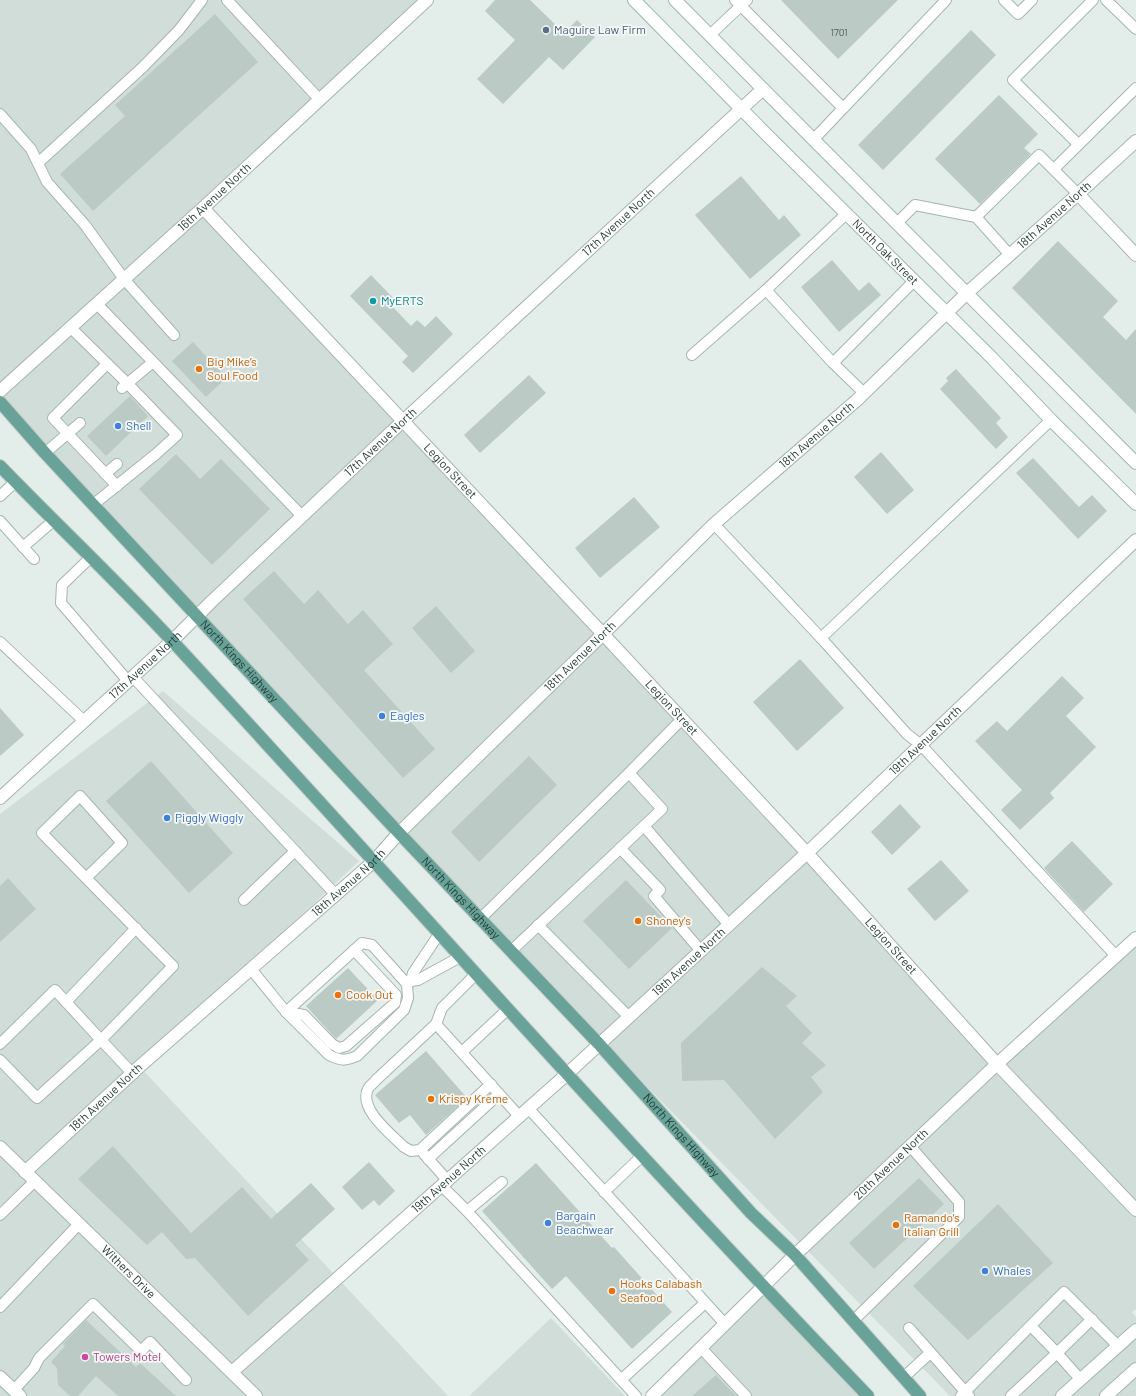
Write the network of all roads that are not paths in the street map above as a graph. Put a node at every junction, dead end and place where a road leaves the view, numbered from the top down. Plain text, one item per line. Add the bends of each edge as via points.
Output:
1 (202, 0) edge
2 (227, 0) edge
3 (427, 0) edge
4 (634, 0) edge
5 (675, 0) edge
6 (946, 0) edge
7 (1004, 0) edge
8 (1032, 0) edge
9 (1093, 0) edge
10 (1106, 0) edge
11 (741, 2) edge
12 (1136, 29) edge
13 (710, 35) junction
14 (1136, 88) edge
15 (763, 90) junction
16 (320, 100) junction
17 (843, 108) junction
18 (741, 109) junction
19 (0, 114) edge
20 (813, 140) junction
21 (1136, 141) edge
22 (1078, 144) junction
23 (38, 163) junction
24 (1054, 169) junction
25 (1078, 194) junction
26 (202, 208) junction
27 (846, 214) junction
28 (976, 217) junction
29 (897, 223) junction
30 (1010, 255) junction
31 (1136, 255) edge
32 (124, 279) junction
33 (914, 281) junction
34 (766, 290) junction
35 (967, 293) junction
36 (97, 304) junction
37 (946, 313) junction
38 (70, 327) junction
39 (174, 335) dead end
40 (692, 355) dead end
41 (153, 362) junction
42 (833, 363) junction
43 (107, 364) junction
44 (125, 386) junction
45 (0, 391) edge
46 (864, 393) junction
47 (0, 402) edge
48 (404, 420) junction
49 (1051, 420) junction
50 (80, 423) dead end
51 (67, 434) junction
52 (45, 453) junction
53 (1136, 463) edge
54 (117, 464) dead end
55 (0, 466) edge
56 (105, 474) junction
57 (16, 482) junction
58 (117, 486) junction
59 (0, 496) edge
60 (94, 504) junction
61 (1136, 504) edge
62 (302, 516) junction
63 (0, 521) edge
64 (53, 521) junction
65 (714, 524) junction
66 (1136, 540) edge
67 (23, 547) junction
68 (90, 558) junction
69 (34, 559) dead end
70 (197, 616) junction
71 (603, 634) junction
72 (821, 638) junction
73 (172, 641) junction
74 (0, 642) edge
75 (131, 679) junction
76 (682, 719) junction
77 (84, 722) junction
78 (921, 744) junction
79 (629, 773) junction
80 (0, 798) edge
81 (644, 826) junction
82 (399, 833) junction
83 (620, 848) junction
84 (295, 851) junction
85 (807, 853) junction
86 (373, 862) junction
87 (86, 878) junction
88 (336, 895) junction
89 (244, 900) dead end
90 (480, 919) junction
91 (538, 925) junction
92 (729, 925) junction
93 (136, 928) junction
94 (439, 934) junction
95 (1136, 938) edge
96 (354, 950) junction
97 (701, 950) junction
98 (511, 951) junction
99 (1116, 956) junction
100 (460, 957) junction
101 (251, 969) junction
102 (476, 974) junction
103 (409, 982) junction
104 (66, 1002) junction
105 (508, 1009) junction
106 (286, 1012) junction
107 (629, 1017) junction
108 (436, 1024) junction
109 (101, 1040) junction
110 (0, 1044) edge
111 (599, 1044) junction
112 (462, 1052) junction
113 (0, 1060) edge
114 (997, 1064) junction
115 (133, 1074) junction
116 (567, 1074) junction
117 (491, 1084) junction
118 (499, 1094) junction
119 (524, 1113) junction
120 (910, 1146) junction
121 (0, 1147) edge
122 (420, 1150) junction
123 (642, 1156) junction
124 (428, 1159) junction
125 (25, 1172) junction
126 (35, 1181) junction
127 (502, 1182) dead end
128 (445, 1183) junction
129 (604, 1192) junction
130 (1136, 1210) edge
131 (467, 1211) junction
132 (0, 1215) edge
133 (79, 1224) junction
134 (795, 1255) junction
135 (763, 1287) junction
136 (705, 1303) junction
137 (0, 1307) edge
138 (1092, 1319) junction
139 (854, 1320) junction
140 (725, 1324) junction
141 (1031, 1326) junction
142 (909, 1328) dead end
143 (1136, 1330) edge
144 (1118, 1346) junction
145 (701, 1348) junction
146 (930, 1353) junction
147 (1057, 1353) junction
148 (1136, 1370) edge
149 (232, 1372) junction
150 (0, 1377) edge
151 (903, 1378) junction
152 (622, 1379) junction
153 (1080, 1379) junction
154 (186, 1380) dead end
155 (17, 1393) edge
156 (965, 1395) edge
157 (256, 1396) edge
158 (636, 1396) edge
159 (652, 1396) edge
160 (746, 1396) edge
161 (868, 1396) edge
162 (920, 1396) edge
163 (1011, 1396) edge
164 (1062, 1396) edge
165 (1106, 1396) edge

1 - 23 lane via 179,30 143,67
2 - 16 lane
3 - 16 street, 16th Avenue North
4 - 18 street, North Oak Street
5 - 13 street
6 - 17 lane
7 - 8 lane via 1018,14
9 - 22 lane via 1013,80
10 - 12 lane
11 - 13 lane
11 - 17 lane
13 - 15 street
14 - 22 lane
15 - 18 street, 17th Avenue North
15 - 20 street
16 - 26 street, 16th Avenue North
17 - 20 lane
18 - 27 street, North Oak Street
18 - 48 street, 17th Avenue North
19 - 23 lane via 31,149
20 - 29 street
21 - 25 street, 18th Avenue North
22 - 24 lane
23 - 32 lane via 47,182 85,225
24 - 25 lane
24 - 28 lane via 1039,155
25 - 30 street, 18th Avenue North
25 - 31 street
26 - 32 street, 16th Avenue North
26 - 48 street, Legion Street
27 - 33 street, North Oak Street
27 - 34 lane
28 - 29 lane via 915,205
28 - 30 lane
29 - 35 street
30 - 35 street, 18th Avenue North
32 - 36 street, 16th Avenue North
32 - 39 lane
33 - 37 street, North Oak Street
33 - 42 lane
34 - 40 lane
34 - 42 lane
35 - 37 street, 18th Avenue North
35 - 53 street
36 - 38 street, 16th Avenue North
36 - 41 lane
37 - 46 street, 18th Avenue North
37 - 49 street, North Oak Street
38 - 43 lane
38 - 45 street, 16th Avenue North
41 - 44 lane
41 - 62 lane
42 - 46 lane
43 - 44 lane
43 - 51 lane via 53,418
44 - 58 lane via 162,426 177,436
46 - 65 street, 18th Avenue North
47 - 52 main road, North Kings Highway
48 - 62 street, 17th Avenue North
48 - 71 street, Legion Street
49 - 61 street, North Oak Street
49 - 72 lane
50 - 51 lane
51 - 52 lane
51 - 56 lane
52 - 60 main road, North Kings Highway
54 - 56 lane
55 - 57 main road
56 - 58 lane
57 - 59 lane
57 - 64 main road
58 - 60 lane
60 - 70 main road, North Kings Highway
62 - 70 street, 17th Avenue North
63 - 67 lane
64 - 67 lane
64 - 68 main road
65 - 71 street, 18th Avenue North
65 - 72 lane
66 - 78 street, 19th Avenue North
67 - 69 lane
68 - 73 main road
68 - 75 lane via 62,585 61,604
70 - 73 street, 17th Avenue North
70 - 82 main road, North Kings Highway
71 - 76 street, Legion Street
71 - 82 street, 18th Avenue North
72 - 78 lane via 907,734
73 - 75 street, 17th Avenue North
73 - 86 main road
74 - 77 lane
75 - 77 street, 17th Avenue North
75 - 84 lane
76 - 79 lane
76 - 85 street, Legion Street
77 - 80 street, 17th Avenue North
78 - 85 street, 19th Avenue North
78 - 99 lane
79 - 81 lane via 662,808
79 - 90 lane
81 - 83 lane
81 - 92 lane
82 - 86 street, 18th Avenue North
82 - 90 main road, North Kings Highway
83 - 91 lane
83 - 97 lane via 660,890 654,896
84 - 88 lane
84 - 89 lane
85 - 92 street, 19th Avenue North
85 - 114 street, Legion Street
86 - 88 street, 18th Avenue North
86 - 94 main road
87 - 87 lane via 42,834 80,796 122,843
87 - 93 lane
88 - 101 street, 18th Avenue North
90 - 98 main road, North Kings Highway
91 - 98 lane
91 - 107 lane
92 - 97 street, 19th Avenue North
93 - 104 lane
93 - 109 lane via 173,966
94 - 100 main road
94 - 103 lane
95 - 99 street, 20th Avenue North
96 - 103 lane via 362,943 372,945
96 - 106 lane
96 - 106 lane via 396,995 395,1003 346,1046 339,1048 304,1015
97 - 107 street, 19th Avenue North
98 - 111 main road, North Kings Highway
99 - 114 street, 20th Avenue North
100 - 102 main road
100 - 103 lane via 418,980
101 - 106 lane
101 - 115 street, 18th Avenue North
102 - 105 main road
102 - 108 lane via 442,1008
103 - 106 lane via 404,1010 357,1056 348,1060 329,1055
104 - 109 lane
104 - 110 lane via 55,990
105 - 112 lane
105 - 116 main road
107 - 111 street, 19th Avenue North
108 - 112 lane
108 - 122 lane via 376,1080 368,1089 366,1101 370,1112 404,1148 411,1151
109 - 113 lane via 37,1098
109 - 115 lane
111 - 116 street, 19th Avenue North
111 - 134 main road, North Kings Highway via 751,1213
112 - 117 lane
114 - 120 street, 20th Avenue North
114 - 130 street, Legion Street
115 - 125 street, 18th Avenue North
116 - 119 street, 19th Avenue North
116 - 123 main road
117 - 118 lane
117 - 122 lane
118 - 119 lane
118 - 124 lane
119 - 128 street, 19th Avenue North
119 - 129 lane
120 - 134 street, 20th Avenue North
120 - 139 lane via 959,1202 959,1217
121 - 125 street, Withers Drive
122 - 124 lane
123 - 129 lane
123 - 135 main road
124 - 128 lane
125 - 126 street, Withers Drive
126 - 132 lane
126 - 133 street, Withers Drive
127 - 131 lane
128 - 131 lane
128 - 149 street, 19th Avenue North
129 - 136 lane
131 - 152 lane
133 - 137 lane
133 - 149 street, Withers Drive
134 - 135 street, 20th Avenue North
134 - 139 main road, North Kings Highway
135 - 140 street, 20th Avenue North
135 - 161 main road
136 - 140 lane
136 - 152 lane
138 - 141 lane via 1064,1292
138 - 144 lane
138 - 147 lane
139 - 151 main road, North Kings Highway
140 - 145 street, 20th Avenue North
141 - 147 lane
141 - 156 lane
142 - 146 lane
143 - 144 street
144 - 153 street
145 - 159 street, 20th Avenue North
145 - 160 lane
146 - 151 lane
146 - 156 lane
147 - 153 lane
147 - 163 lane
148 - 165 street
149 - 157 street, Withers Drive
150 - 155 street
151 - 162 main road, North Kings Highway
152 - 158 lane
153 - 164 street
154 - 155 lane via 150,1342 141,1351 93,1304 39,1358

